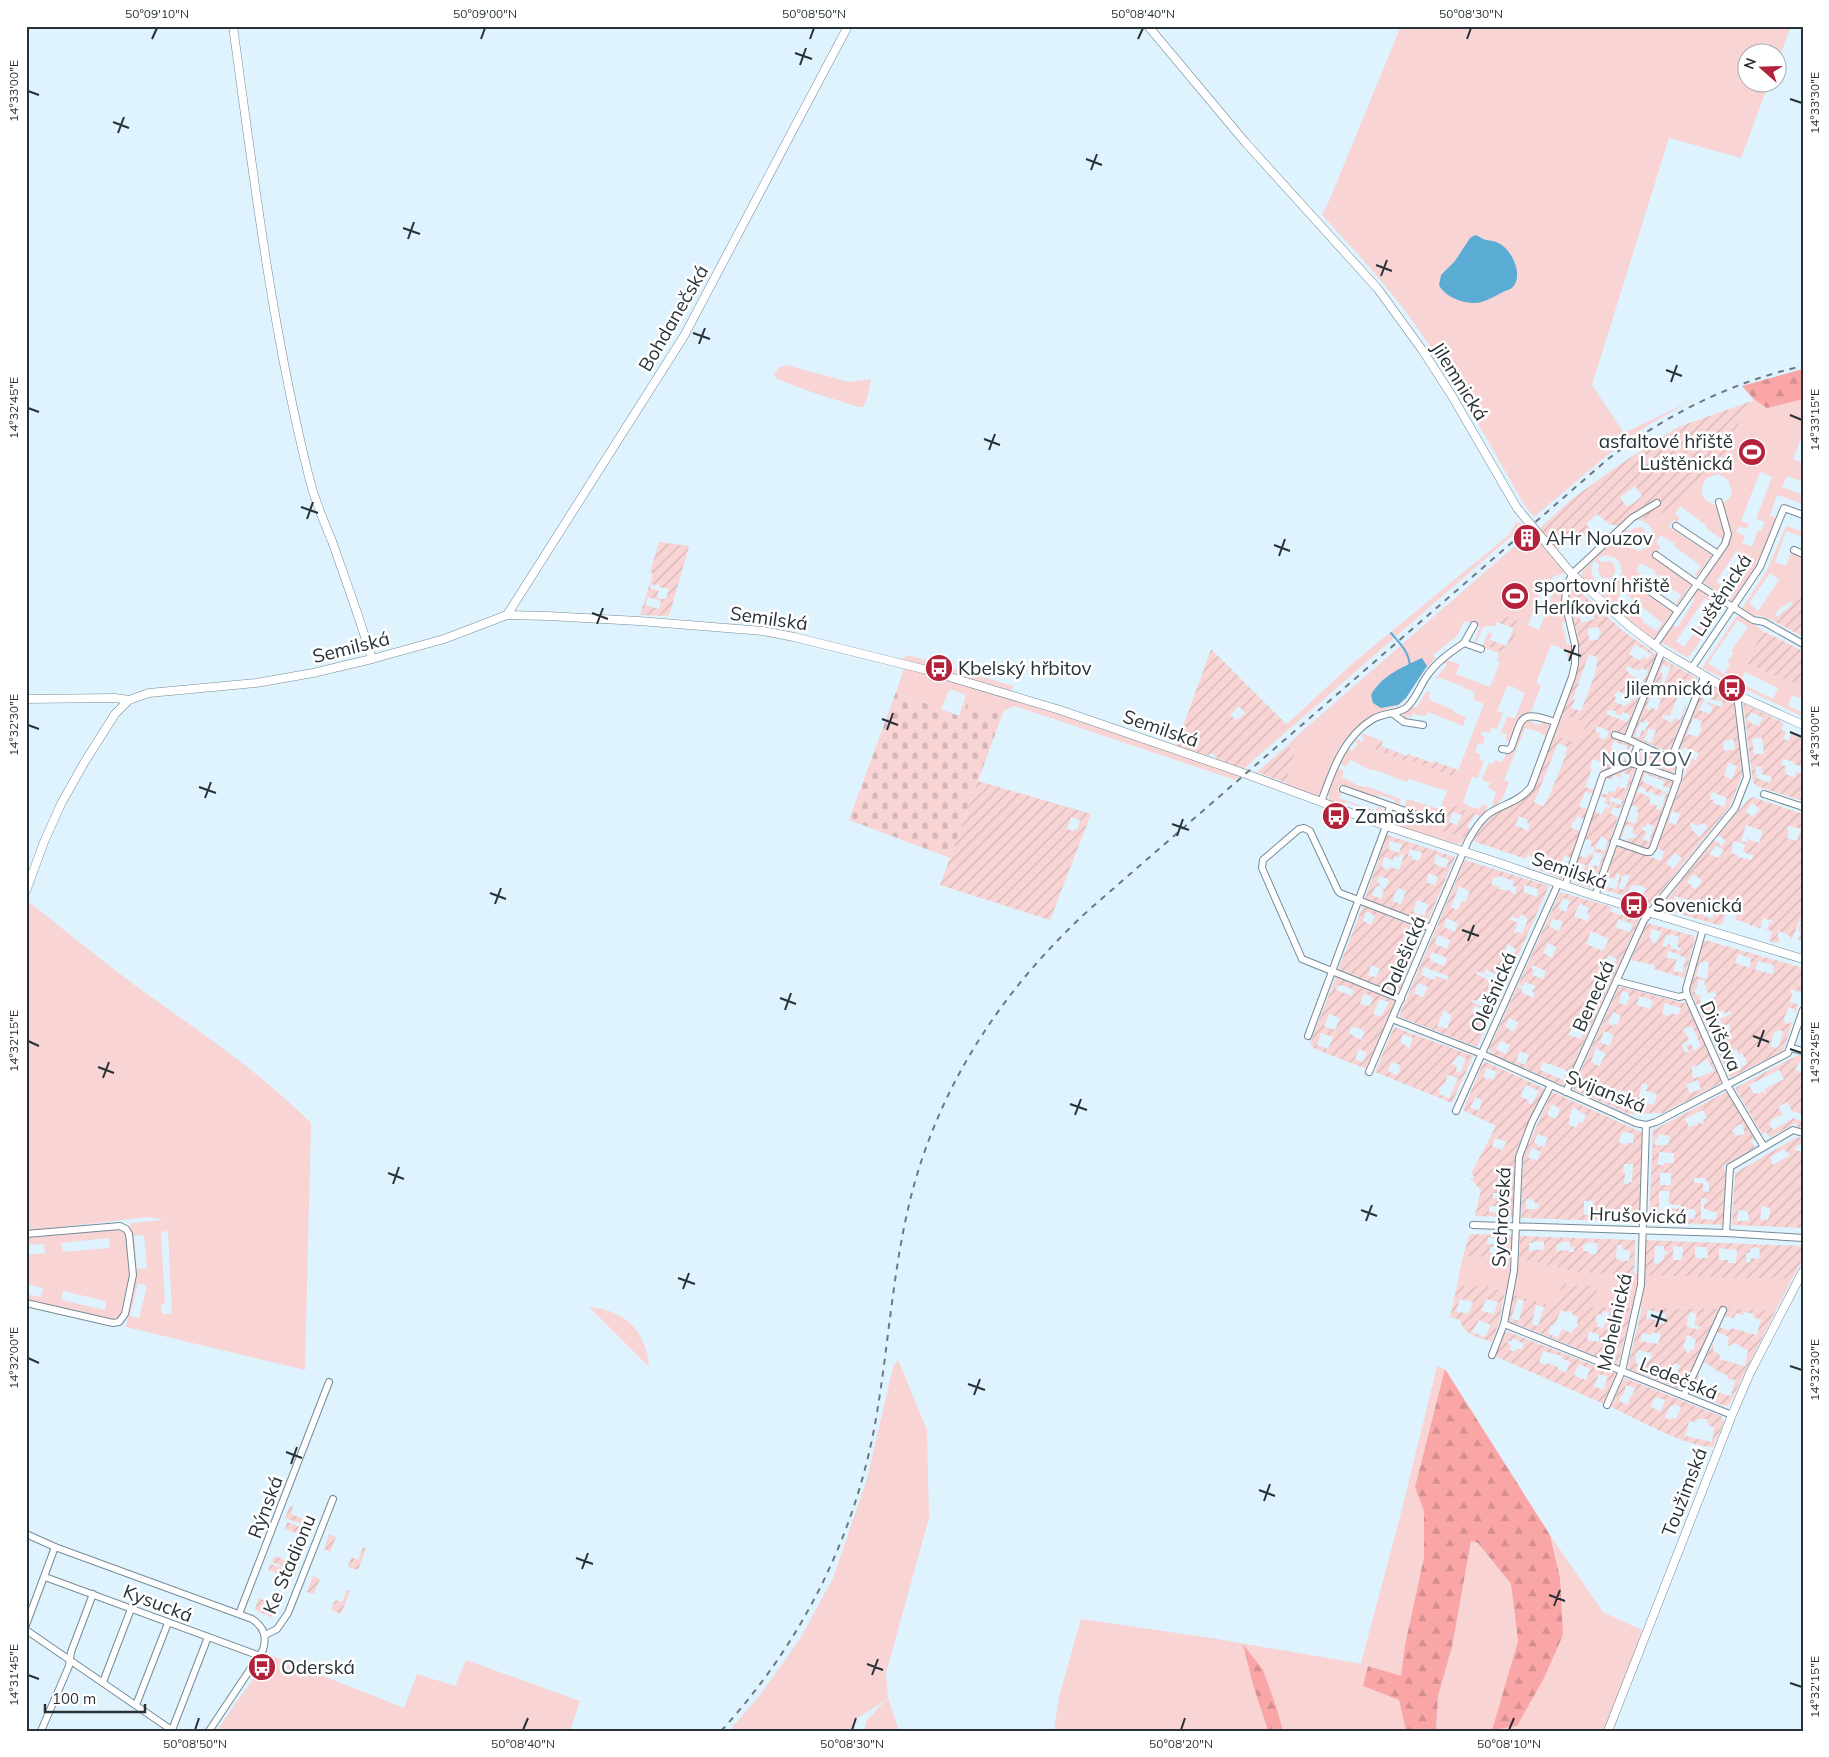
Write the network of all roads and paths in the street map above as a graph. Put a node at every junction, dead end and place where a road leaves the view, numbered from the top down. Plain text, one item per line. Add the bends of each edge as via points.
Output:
1 (233, 26) edge
2 (848, 26) edge
3 (1148, 26) edge
4 (1719, 502) dead end
5 (1657, 503) dead end
6 (1803, 515) edge
7 (1676, 526) dead end
8 (1794, 550) dead end
9 (1718, 554) junction
10 (1803, 554) edge
11 (1656, 555) dead end
12 (1572, 574) junction
13 (1638, 583) dead end
14 (1698, 584) junction
15 (1733, 608) junction
16 (1678, 611) junction
17 (507, 615) junction
18 (1474, 625) dead end
19 (1464, 643) junction
20 (1803, 644) edge
21 (1654, 646) junction
22 (1481, 649) dead end
23 (1662, 651) junction
24 (372, 659) junction
25 (1691, 669) junction
26 (1704, 677) junction
27 (1738, 695) junction
28 (26, 699) edge
29 (129, 700) junction
30 (1392, 713) junction
31 (1555, 722) junction
32 (1803, 725) edge
33 (1423, 726) dead end
34 (1615, 735) dead end
35 (1626, 739) junction
36 (1638, 746) junction
37 (1502, 749) dead end
38 (1671, 759) junction
39 (1631, 762) junction
40 (1641, 767) junction
41 (1678, 779) junction
42 (1343, 789) dead end
43 (1764, 794) dead end
44 (1321, 802) junction
45 (1390, 807) junction
46 (1803, 807) edge
47 (1428, 819) dead end
48 (1386, 826) junction
49 (1614, 841) junction
50 (1464, 851) junction
51 (1562, 885) junction
52 (26, 891) edge
53 (1595, 896) junction
54 (1359, 900) junction
55 (1648, 913) junction
56 (1432, 928) junction
57 (1703, 929) junction
58 (1803, 958) edge
59 (1332, 972) junction
60 (1617, 981) junction
61 (1687, 995) junction
62 (1401, 999) junction
63 (1803, 1010) edge
64 (1392, 1019) junction
65 (1308, 1036) dead end
66 (1790, 1048) junction
67 (1803, 1051) edge
68 (1482, 1054) junction
69 (1369, 1072) dead end
70 (1551, 1085) junction
71 (1727, 1085) junction
72 (1566, 1092) junction
73 (1456, 1112) dead end
74 (1646, 1125) junction
75 (1803, 1133) edge
76 (1764, 1147) junction
77 (1473, 1225) dead end
78 (1516, 1226) junction
79 (1643, 1230) junction
80 (1726, 1233) junction
81 (26, 1234) edge
82 (1803, 1238) edge
83 (1803, 1271) edge
84 (26, 1302) edge
85 (1723, 1310) dead end
86 (1504, 1324) junction
87 (1492, 1355) dead end
88 (1622, 1371) junction
89 (329, 1382) dead end
90 (1684, 1396) junction
91 (1607, 1405) dead end
92 (1732, 1415) junction
93 (332, 1499) dead end
94 (26, 1534) edge
95 (55, 1547) junction
96 (45, 1577) junction
97 (93, 1594) junction
98 (131, 1609) junction
99 (239, 1614) junction
100 (168, 1623) junction
101 (26, 1625) edge
102 (26, 1630) edge
103 (265, 1635) junction
104 (208, 1637) junction
105 (260, 1656) junction
106 (69, 1658) junction
107 (103, 1682) junction
108 (136, 1705) junction
109 (172, 1730) edge
110 (41, 1731) edge
111 (209, 1731) edge
112 (1608, 1731) edge

1 - 24 street via 264,254 292,404 311,484 358,611
2 - 17 street, Bohdanečská via 684,336
3 - 12 street, Jilemnická via 1245,142 1392,307 1452,396 1525,520
4 - 9 street via 1728,534
5 - 12 street via 1632,518
6 - 15 street, Luštěnická via 1784,508 1760,568
7 - 9 street
8 - 10 street
9 - 14 street
11 - 14 street
12 - 21 street, Jilemnická
12 - 31 street, Dalešická via 1565,602 1575,645 1575,664
13 - 16 street
14 - 15 street
14 - 16 street
15 - 20 street
15 - 25 street, Luštěnická
16 - 21 street
17 - 24 street, Semilská via 444,639
17 - 44 street, Semilská via 639,621 763,631 794,637 1010,694
18 - 19 street
19 - 22 street
19 - 30 street via 1427,674 1406,708
21 - 23 street, Jilemnická
23 - 25 street, Jilemnická
23 - 35 street
24 - 29 street, Semilská via 275,680 150,693
25 - 26 street, Jilemnická
26 - 27 street, Jilemnická
26 - 38 street
27 - 32 street, Jilemnická
27 - 55 street via 1747,777 1735,808 1653,911
28 - 29 street
29 - 52 street via 115,714 61,804
30 - 33 street via 1404,722
30 - 44 street via 1374,718 1345,746
31 - 37 street via 1534,714 1527,716 1521,720 1511,748
31 - 50 street, Dalešická via 1531,787 1522,797 1487,816
34 - 35 street
35 - 36 street
36 - 38 street
36 - 39 street
38 - 41 street via 1680,766
39 - 40 street
39 - 51 street, Olešnická via 1603,775
40 - 41 street
40 - 49 street
41 - 49 street via 1650,852
42 - 45 street
43 - 46 street
44 - 48 street, Semilská
45 - 47 street
45 - 48 street
48 - 50 street, Semilská
48 - 54 street
49 - 53 street
50 - 51 street, Semilská
50 - 56 street, Dalešická
51 - 53 street, Semilská
51 - 68 street, Olešnická
53 - 55 street, Semilská
54 - 56 street
54 - 59 street
54 - 59 street via 1338,891 1307,828 1299,829 1263,860 1262,868 1302,959
55 - 57 street, Semilská
55 - 60 street, Benecká
56 - 62 street, Dalešická
57 - 58 street, Semilská
57 - 61 street, Divišova
59 - 62 street
59 - 65 street
60 - 61 street via 1679,997
60 - 72 street, Benecká
61 - 71 street, Divišova
62 - 64 street, Dalešická
63 - 66 street
64 - 68 street, Svijanská
64 - 69 street, Dalešická
66 - 67 street
66 - 71 street, Svijanská via 1788,1053
68 - 70 street, Svijanská
68 - 73 street, Olešnická
70 - 72 street, Svijanská
70 - 78 street, Sychrovská via 1519,1157
71 - 74 street, Svijanská
71 - 76 street, Divišova
72 - 74 street, Svijanská
74 - 79 street, Mohelnická
75 - 76 street via 1793,1130
76 - 80 street via 1730,1167
77 - 78 street, Hrušovická
78 - 79 street, Hrušovická
78 - 86 street, Sychrovská via 1514,1271
79 - 80 street, Hrušovická
79 - 88 street, Mohelnická via 1641,1285
80 - 82 street, Hrušovická
81 - 84 street via 120,1226 129,1234 133,1275 125,1314 119,1322
83 - 92 street, Toužimská
85 - 90 street
86 - 87 street, Sychrovská
86 - 88 street, Ledečská
88 - 90 street, Ledečská
88 - 91 street, Mohelnická
89 - 99 street, Rýnská
90 - 92 street, Ledečská
92 - 112 street, Toužimská
93 - 103 street, Ke Stadionu via 288,1613 277,1629
94 - 95 street
95 - 96 street
95 - 99 street
96 - 97 street, Kysucká
96 - 101 street
97 - 98 street, Kysucká
97 - 106 street
98 - 100 street, Kysucká
98 - 107 street
99 - 103 street, Ke Stadionu via 258,1623
100 - 104 street, Kysucká
100 - 108 street
102 - 106 street
103 - 105 street, Ke Stadionu
104 - 105 street, Kysucká
104 - 109 street
105 - 111 street, Ke Stadionu
106 - 107 street
106 - 110 street via 69,1666
107 - 108 street
108 - 109 street

